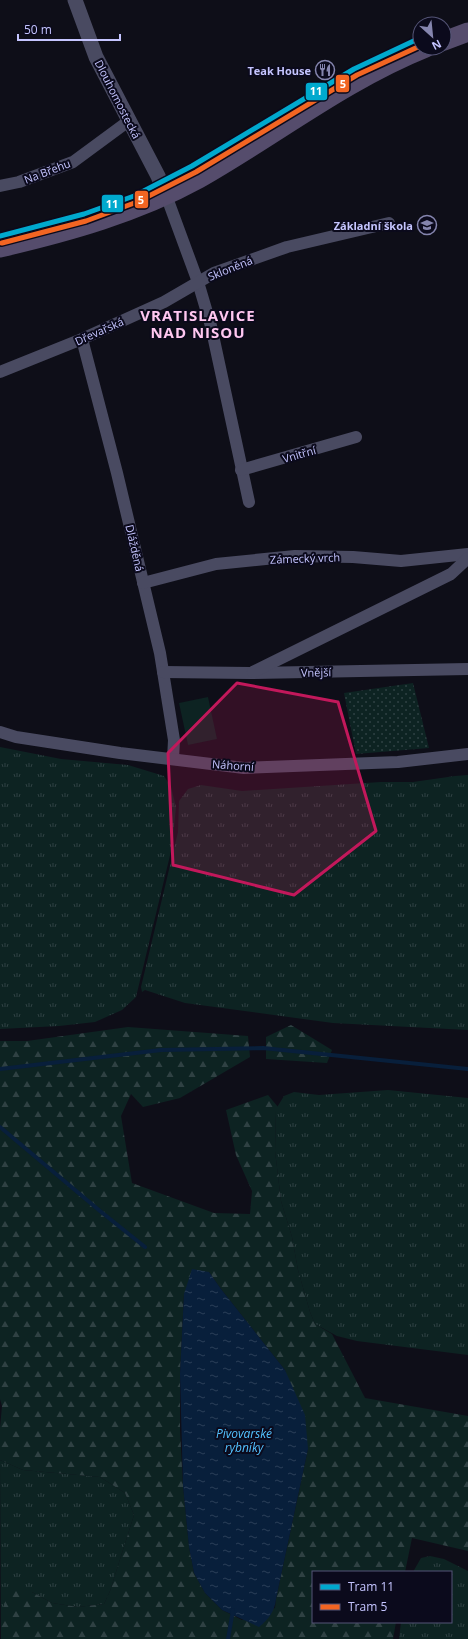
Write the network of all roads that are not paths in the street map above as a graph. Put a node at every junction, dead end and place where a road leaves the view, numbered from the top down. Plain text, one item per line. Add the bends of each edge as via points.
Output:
1 (75, 0) edge
2 (468, 32) edge
3 (452, 38) edge
4 (412, 54) edge
5 (130, 120) junction
6 (0, 186) edge
7 (166, 195) junction
8 (389, 224) dead end
9 (0, 248) edge
10 (198, 282) junction
11 (82, 339) junction
12 (0, 372) edge
13 (356, 438) dead end
14 (242, 470) junction
15 (248, 502) dead end
16 (468, 554) edge
17 (468, 558) edge
18 (143, 583) junction
19 (468, 669) edge
20 (163, 672) junction
21 (250, 673) junction
22 (0, 732) edge
23 (468, 754) edge
24 (173, 759) junction

1 - 5 street, Dlouhomostecká via 96,57
2 - 3 main road
4 - 7 main road via 361,78 199,178
5 - 6 street, Na Břehu via 73,162 19,182
5 - 7 street, Dlouhomostecká
7 - 9 main road via 94,224
7 - 10 street
8 - 10 street, Skloněná via 287,247 214,273
10 - 11 street, Dřevařská via 164,302
10 - 14 street, Skloněná via 211,326
11 - 12 street, Dřevařská
11 - 18 street, Dlážděná
13 - 14 street, Vnitřní
14 - 15 street, Skloněná
16 - 18 street, Zámecký vrch via 401,561 295,556 216,564
17 - 21 street via 451,574
18 - 20 street, Dlážděná
19 - 21 street, Vnější
20 - 21 street, Vnější
20 - 24 street, Dlážděná via 174,740
22 - 24 street, Náhorní via 16,737 105,751
23 - 24 street, Náhorní via 398,762 244,768

